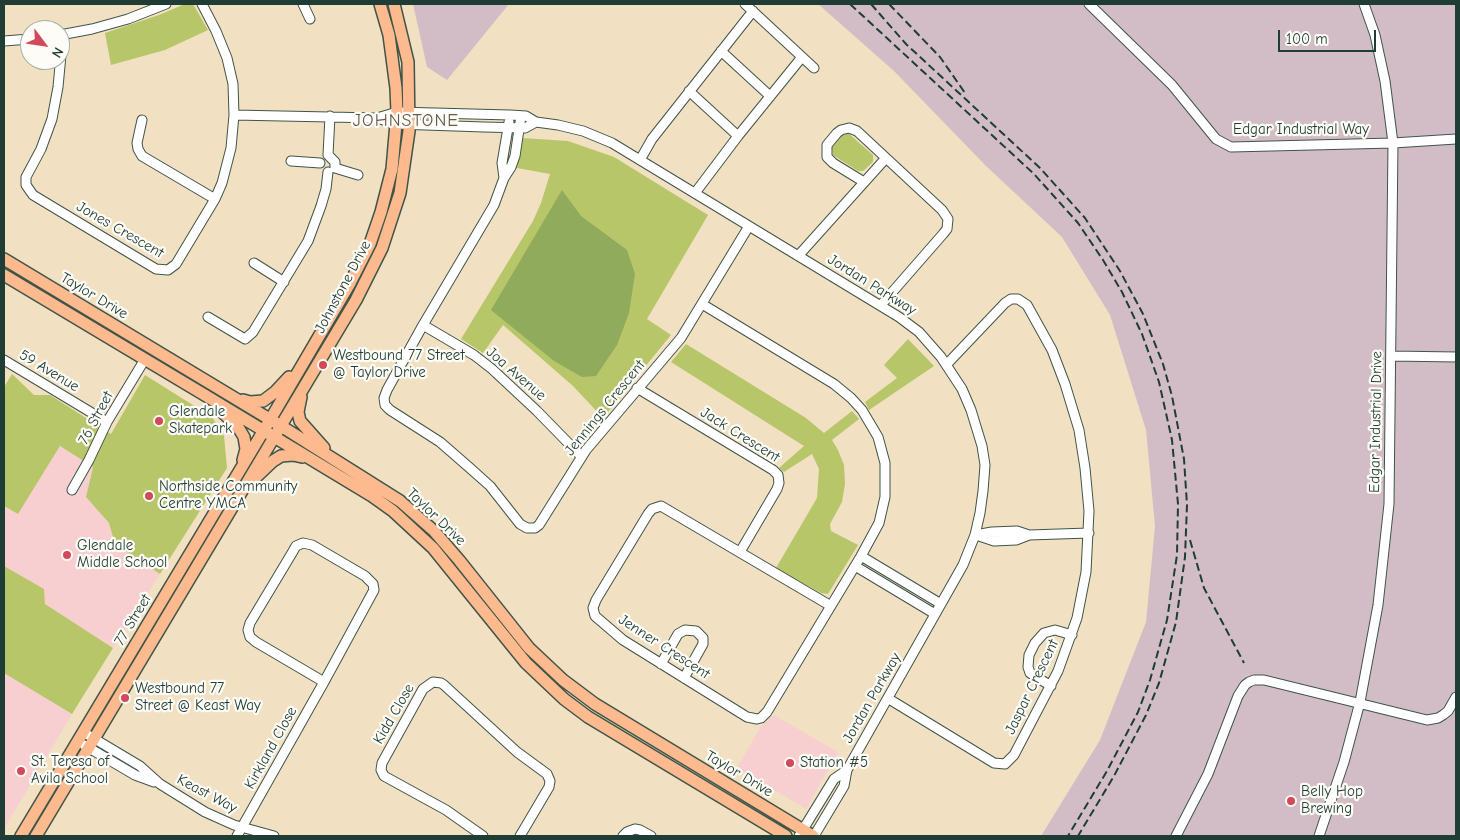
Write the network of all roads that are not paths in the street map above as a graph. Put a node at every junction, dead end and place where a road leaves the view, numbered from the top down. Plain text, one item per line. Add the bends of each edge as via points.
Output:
1 (166, 4) edge
2 (202, 4) edge
3 (303, 4) edge
4 (380, 4) edge
5 (394, 4) edge
6 (745, 4) edge
7 (1089, 4) edge
8 (1364, 4) edge
9 (148, 7) edge
10 (753, 11) junction
11 (310, 19) dead end
12 (70, 33) edge
13 (20, 39) edge
14 (4, 40) edge
15 (721, 51) junction
16 (802, 57) junction
17 (814, 68) dead end
18 (59, 70) edge
19 (689, 91) junction
20 (770, 96) junction
21 (397, 112) junction
22 (410, 112) junction
23 (234, 115) junction
24 (510, 115) junction
25 (330, 116) junction
26 (521, 116) junction
27 (377, 118) junction
28 (142, 120) dead end
29 (536, 122) junction
30 (396, 124) junction
31 (409, 124) junction
32 (508, 127) junction
33 (520, 128) junction
34 (738, 136) junction
35 (1456, 139) edge
36 (1393, 143) junction
37 (328, 155) junction
38 (886, 158) junction
39 (640, 160) junction
40 (291, 161) dead end
41 (320, 163) junction
42 (331, 170) junction
43 (358, 175) dead end
44 (504, 178) junction
45 (864, 182) junction
46 (695, 193) junction
47 (215, 199) junction
48 (749, 226) junction
49 (798, 256) junction
50 (4, 259) edge
51 (254, 263) dead end
52 (4, 275) edge
53 (284, 282) junction
54 (702, 304) junction
55 (881, 306) junction
56 (208, 317) dead end
57 (423, 324) junction
58 (308, 355) junction
59 (1391, 356) junction
60 (1456, 358) edge
61 (145, 359) junction
62 (4, 360) edge
63 (947, 364) junction
64 (304, 388) junction
65 (637, 388) junction
66 (204, 394) junction
67 (233, 397) junction
68 (270, 420) junction
69 (107, 422) junction
70 (281, 426) junction
71 (264, 430) junction
72 (274, 437) junction
73 (581, 456) junction
74 (334, 459) junction
75 (312, 460) junction
76 (236, 476) junction
77 (72, 490) dead end
78 (238, 496) junction
79 (1089, 534) junction
80 (975, 535) junction
81 (740, 552) junction
82 (861, 556) junction
83 (855, 566) junction
84 (941, 604) junction
85 (831, 606) junction
86 (935, 614) junction
87 (1072, 635) junction
88 (661, 664) junction
89 (684, 678) junction
90 (324, 682) junction
91 (1051, 686) junction
92 (1456, 697) edge
93 (889, 699) junction
94 (1360, 702) junction
95 (80, 736) junction
96 (92, 743) junction
97 (242, 827) junction
98 (807, 835) edge
99 (21, 836) edge
100 (36, 836) edge
101 (237, 836) edge
102 (274, 836) edge
103 (483, 836) edge
104 (520, 836) edge
105 (623, 836) edge
106 (651, 836) edge
107 (786, 836) edge
108 (1176, 836) edge
109 (1319, 836) edge

1 - 9 street
2 - 23 street, Jones Crescent via 227,58 233,84
3 - 11 street
4 - 21 main road, Johnstone Drive via 388,35
5 - 22 main road, Johnstone Drive via 408,62
6 - 10 street
7 - 36 street, Edgar Industrial Way via 1172,85 1216,139 1231,147
8 - 36 street, Edgar Industrial Drive via 1375,34 1385,81
9 - 12 street via 101,26
10 - 15 street
10 - 16 street
13 - 14 street
15 - 19 street
15 - 20 street
16 - 17 street
16 - 20 street
18 - 47 street, Jones Crescent via 52,119 25,179 30,192 164,271 176,264
19 - 34 street
19 - 39 street
20 - 34 street
21 - 22 street, Jordan Parkway
21 - 27 street, Jordan Parkway
21 - 30 main road, Johnstone Drive
22 - 24 street, Jordan Parkway
22 - 31 main road, Johnstone Drive
23 - 25 street
23 - 47 street, Jones Crescent via 230,155
24 - 26 street, Jordan Parkway
24 - 32 street, Jennings Crescent
25 - 27 street
25 - 37 street
26 - 29 street, Jordan Parkway
26 - 33 street, Jennings Crescent
27 - 30 street, Jordan Parkway
28 - 47 street via 137,143 142,156
29 - 33 street, Jordan Parkway
29 - 39 street, Jordan Parkway via 583,131
30 - 31 street, Jordan Parkway
30 - 58 main road, Johnstone Drive via 382,212 349,285
31 - 32 street, Jordan Parkway
31 - 64 main road, Johnstone Drive via 400,193 382,248 360,293
32 - 33 street, Jordan Parkway
32 - 44 street, Jennings Crescent via 502,163
33 - 44 street, Jennings Crescent via 515,156
34 - 46 street
35 - 36 street, Edgar Industrial Way
36 - 59 street, Edgar Industrial Drive
37 - 41 street
37 - 42 street via 335,162
38 - 45 street
38 - 45 street via 854,130 846,128 837,132 828,145 827,157
38 - 55 street via 942,210 948,223 943,234
39 - 46 street, Jordan Parkway
40 - 41 street
41 - 42 street via 322,168
42 - 43 street
42 - 53 street via 308,241
44 - 57 street, Jennings Crescent via 494,206
45 - 49 street
46 - 48 street, Jordan Parkway
48 - 49 street, Jordan Parkway
48 - 54 street, Jennings Crescent
49 - 55 street, Jordan Parkway
50 - 67 main road, Taylor Drive
51 - 53 street
52 - 61 main road, Taylor Drive
53 - 56 street via 253,332 244,339
54 - 65 street, Jennings Crescent via 677,342
54 - 82 street, Jenner Crescent via 841,389 869,419 883,453 886,485 879,523
55 - 63 street, Jordan Parkway via 919,332
57 - 73 street, Joa Avenue via 492,369
57 - 73 street, Jennings Crescent via 387,390 385,405 459,458 490,486 523,526 530,529 540,525
58 - 67 main road via 283,385 263,400 250,402
58 - 68 main road, Johnstone Drive
59 - 60 street
59 - 94 street, Edgar Industrial Drive via 1386,538 1376,623
61 - 66 main road, Taylor Drive
61 - 69 street, 76 Street
62 - 69 street, 59 Avenue
63 - 79 street, Jaspar Crescent via 1005,303 1018,299 1027,305 1052,350 1074,409 1086,477
63 - 80 street, Jordan Parkway via 971,410 982,446 982,503
64 - 70 main road, Johnstone Drive
64 - 74 main road via 299,403 300,421
65 - 73 street, Jennings Crescent
65 - 81 street, Jack Crescent via 778,475 777,489
66 - 71 main road, Taylor Drive
66 - 76 main road via 244,436 246,448
67 - 68 main road, Taylor Drive
68 - 70 main road, Taylor Drive
68 - 71 main road, 77 Street
69 - 77 street, 76 Street
70 - 72 main road, 77 Street
70 - 74 main road, Taylor Drive
71 - 72 main road, Taylor Drive
71 - 76 main road, 77 Street
72 - 75 main road, Taylor Drive
72 - 78 main road, 77 Street
74 - 98 main road, Taylor Drive via 400,501 434,531 529,648 580,693
75 - 78 main road via 293,455 281,456
75 - 107 main road, Taylor Drive via 372,496 413,529 526,664 564,699 588,717
76 - 95 main road, 77 Street
78 - 96 main road, 77 Street
79 - 80 street via 1029,535 1016,540 994,541
79 - 87 street, Jaspar Crescent via 1086,572
80 - 84 street, Jordan Parkway
81 - 85 street, Jenner Crescent
81 - 88 street, Jenner Crescent via 662,506 648,514 596,600 593,611 623,640
82 - 83 street, Jenner Crescent
82 - 84 street
83 - 85 street, Jenner Crescent
83 - 86 street
84 - 86 street, Jordan Parkway
85 - 89 street, Jenner Crescent via 768,712 761,718 747,717
86 - 93 street, Jordan Parkway
87 - 91 street, Jaspar Crescent
87 - 91 street via 1055,630 1044,633 1029,655 1030,673
88 - 89 street, Jenner Crescent
88 - 89 street via 678,634 686,630 696,631 703,638 703,644
90 - 90 street, Kirkland Close via 374,586 365,576 303,543 296,546 248,630 256,642
90 - 97 street, Kirkland Close
91 - 93 street, Jaspar Crescent via 1014,755 1000,765
92 - 94 street via 1448,711 1432,720
93 - 98 street, Jordan Parkway via 847,770 834,779
94 - 108 street via 1264,680 1249,682 1238,696 1208,774
94 - 109 street, Edgar Industrial Drive
95 - 96 street, Keast Way
95 - 99 main road, 77 Street
96 - 97 street, Keast Way via 135,775 160,784 205,812
96 - 100 main road, 77 Street
97 - 101 street, Kirkland Close
97 - 102 street, Keast Way
103 - 104 street, Kidd Close via 446,810 384,776 381,770 423,690 433,682 444,685 517,752 547,774 549,786
105 - 106 street via 635,829

